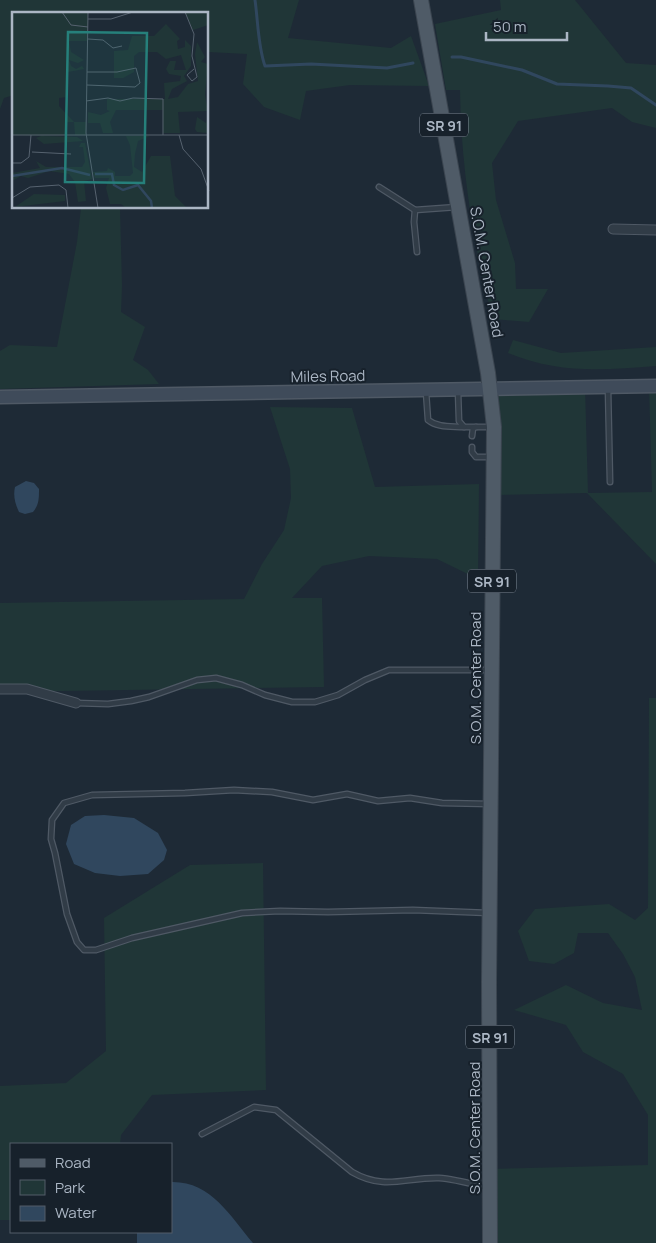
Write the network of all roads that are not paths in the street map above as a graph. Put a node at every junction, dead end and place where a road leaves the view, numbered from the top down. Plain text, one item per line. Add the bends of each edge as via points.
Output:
1 (421, 0) edge
2 (379, 187) dead end
3 (458, 207) junction
4 (415, 210) junction
5 (613, 229) dead end
6 (656, 230) edge
7 (417, 252) dead end
8 (608, 386) junction
9 (656, 386) edge
10 (491, 389) junction
11 (426, 390) junction
12 (458, 390) junction
13 (0, 397) edge
14 (476, 426) junction
15 (464, 427) junction
16 (494, 427) junction
17 (472, 436) dead end
18 (472, 447) dead end
19 (494, 457) junction
20 (610, 482) dead end
21 (492, 670) junction
22 (0, 689) edge
23 (76, 703) joint
24 (491, 804) junction
25 (490, 913) junction
26 (202, 1134) dead end
27 (490, 1188) junction
28 (490, 1243) edge

1 - 3 main road, S.O.M. Center Road / SR 91
2 - 4 lane
3 - 4 lane
3 - 10 main road, S.O.M. Center Road / SR 91
4 - 7 lane
5 - 6 street
8 - 9 main road, Miles Road
8 - 10 main road, Miles Road
8 - 20 lane
10 - 12 main road, Miles Road
10 - 16 main road, S.O.M. Center Road / SR 91
11 - 12 main road, Miles Road
11 - 13 main road, Miles Road
11 - 15 lane via 428,420 440,426
12 - 15 lane via 459,421
14 - 15 lane
14 - 16 lane
14 - 17 lane
16 - 19 main road, S.O.M. Center Road / SR 91
18 - 19 lane via 476,456
19 - 21 main road, S.O.M. Center Road / SR 91
21 - 23 lane via 389,670 315,702 292,702 216,678 198,680 131,701
21 - 24 main road, S.O.M. Center Road / SR 91
22 - 23 street via 27,689
24 - 25 main road, S.O.M. Center Road / SR 91
24 - 25 lane via 442,803 410,798 378,801 347,794 312,800 272,792 234,790 92,795 64,803 50,826 66,914 77,942 84,950 96,950 132,938 242,913 413,910
25 - 27 main road, S.O.M. Center Road / SR 91
26 - 27 lane via 254,1107 276,1110 360,1177 383,1183 437,1178
27 - 28 main road, S.O.M. Center Road / SR 91

